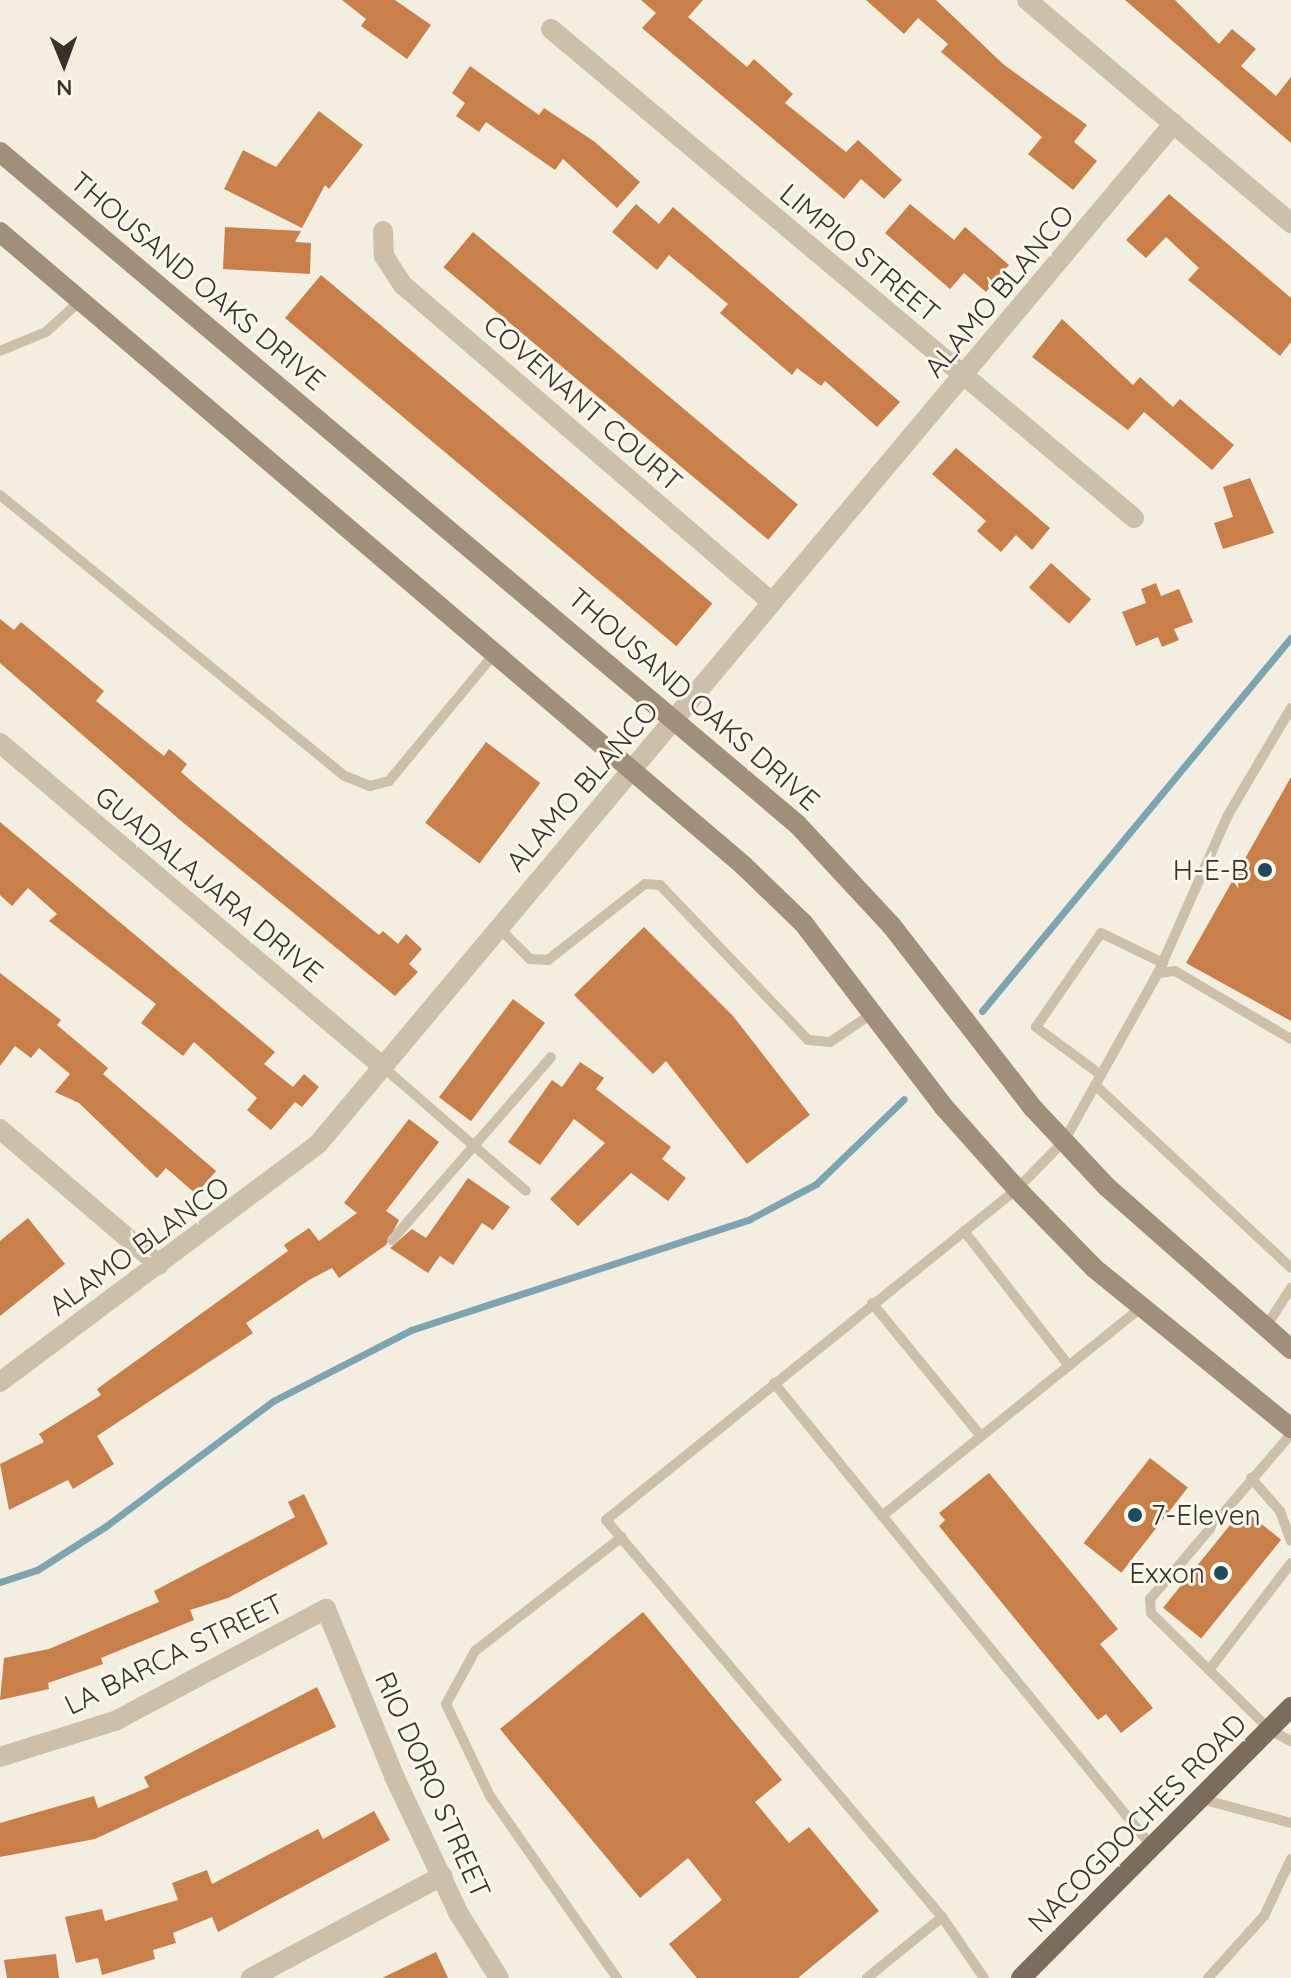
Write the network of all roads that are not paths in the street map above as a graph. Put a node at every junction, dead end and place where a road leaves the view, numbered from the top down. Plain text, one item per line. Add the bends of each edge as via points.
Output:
1 (1027, 0) edge
2 (551, 29) dead end
3 (1174, 123) junction
4 (0, 152) edge
5 (1291, 223) edge
6 (383, 231) dead end
7 (0, 232) edge
8 (81, 300) junction
9 (0, 351) edge
10 (964, 377) junction
11 (0, 495) edge
12 (1134, 518) dead end
13 (772, 602) junction
14 (497, 650) junction
15 (1291, 708) edge
16 (677, 719) junction
17 (0, 743) edge
18 (634, 765) junction
19 (499, 928) junction
20 (1160, 968) junction
21 (874, 1012) junction
22 (1291, 1039) edge
23 (551, 1057) dead end
24 (383, 1067) junction
25 (1098, 1080) junction
26 (0, 1129) edge
27 (1064, 1141) junction
28 (472, 1145) junction
29 (1017, 1189) junction
30 (526, 1191) dead end
31 (964, 1231) junction
32 (392, 1240) dead end
33 (159, 1265) junction
34 (1291, 1268) edge
35 (1291, 1288) edge
36 (872, 1303) junction
37 (1142, 1307) junction
38 (1265, 1328) junction
39 (1291, 1349) edge
40 (1069, 1366) junction
41 (0, 1382) edge
42 (774, 1383) junction
43 (1291, 1428) edge
44 (1291, 1434) edge
45 (981, 1436) junction
46 (1251, 1478) junction
47 (882, 1516) junction
48 (622, 1537) junction
49 (1291, 1541) edge
50 (1291, 1563) edge
51 (1288, 1581) edge
52 (326, 1609) joint
53 (1209, 1670) junction
54 (1291, 1707) edge
55 (1270, 1730) junction
56 (1291, 1741) edge
57 (0, 1757) edge
58 (1205, 1800) junction
59 (1291, 1823) edge
60 (1155, 1849) junction
61 (1291, 1859) edge
62 (442, 1876) junction
63 (942, 1917) junction
64 (251, 1978) edge
65 (499, 1978) edge
66 (617, 1978) edge
67 (867, 1978) edge
68 (984, 1978) edge
69 (1021, 1978) edge
70 (1208, 1978) edge

1 - 3 street
2 - 10 street, LIMPIO STREET
3 - 5 street
3 - 10 street, ALAMO BLANCO
4 - 16 main road, THOUSAND OAKS DRIVE
6 - 13 street, COVENANT COURT via 384,256 403,285
7 - 8 main road
8 - 9 lane via 46,332
8 - 14 main road
10 - 12 street, LIMPIO STREET
10 - 13 street, ALAMO BLANCO
11 - 14 lane via 345,776 370,786 389,781
13 - 16 street, ALAMO BLANCO
14 - 18 main road
15 - 20 lane via 1228,815
16 - 18 street, ALAMO BLANCO
16 - 27 main road, THOUSAND OAKS DRIVE via 842,869
17 - 24 street, GUADALAJARA DRIVE
18 - 19 street, ALAMO BLANCO
18 - 21 main road via 804,924
19 - 21 lane via 530,959 548,960 645,884 660,885 808,1040 830,1042
19 - 24 street, ALAMO BLANCO
20 - 22 lane via 1175,971
20 - 25 lane
20 - 25 lane via 1101,933 1036,1027
21 - 29 main road
23 - 28 lane
24 - 28 lane
24 - 33 street, ALAMO BLANCO via 281,1178
25 - 27 lane
25 - 34 lane
26 - 33 street
27 - 29 lane
27 - 38 main road, THOUSAND OAKS DRIVE
28 - 30 lane
28 - 32 lane
29 - 31 lane
29 - 37 main road
31 - 36 lane
31 - 40 lane
33 - 41 street, ALAMO BLANCO
35 - 38 lane
36 - 42 lane
36 - 45 lane
37 - 40 lane
37 - 43 main road
38 - 39 main road, THOUSAND OAKS DRIVE
40 - 45 lane
42 - 47 lane
42 - 48 lane via 606,1520
44 - 46 lane
45 - 47 lane
46 - 49 lane via 1280,1511
46 - 53 lane via 1150,1599 1151,1613
47 - 60 lane
48 - 63 lane
48 - 66 lane via 475,1651 446,1704 490,1796
50 - 51 lane
51 - 53 lane
52 - 57 street, LA BARCA STREET via 115,1721
52 - 62 street, RIO DORO STREET
53 - 55 lane
54 - 55 main road, NACOGDOCHES ROAD
55 - 56 lane
55 - 58 main road, NACOGDOCHES ROAD
58 - 59 lane
58 - 60 main road, NACOGDOCHES ROAD
60 - 69 main road, NACOGDOCHES ROAD
61 - 70 lane via 1264,1916
62 - 64 street
62 - 65 street, RIO DORO STREET
63 - 67 lane
63 - 68 lane

